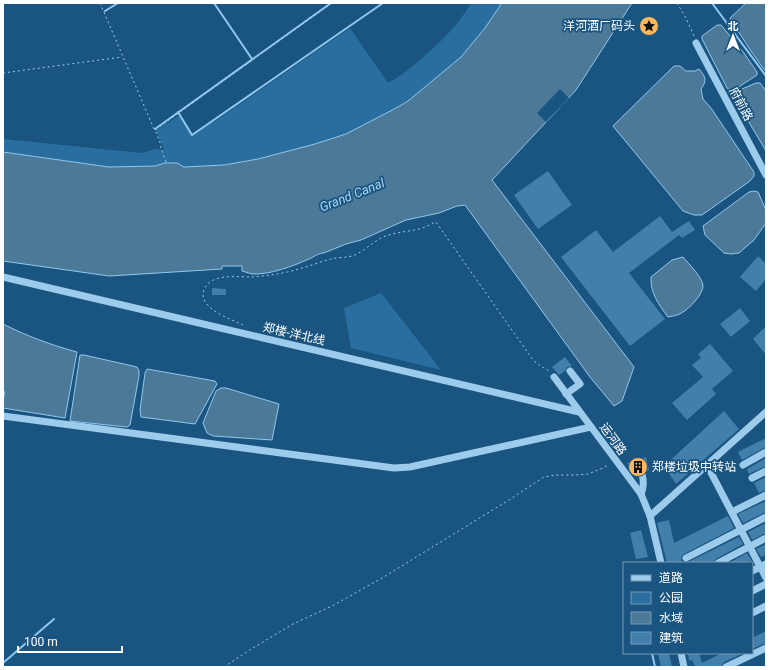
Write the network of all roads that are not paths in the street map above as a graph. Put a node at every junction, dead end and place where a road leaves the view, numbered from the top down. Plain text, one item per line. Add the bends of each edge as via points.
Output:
1 (696, 43) road end
2 (766, 175) edge
3 (3, 277) edge
4 (570, 371) dead end
5 (554, 377) road end
6 (566, 394) junction
7 (579, 412) junction
8 (766, 412) edge
9 (3, 416) edge
10 (591, 427) junction
11 (766, 452) edge
12 (707, 465) junction
13 (743, 465) dead end
14 (766, 471) edge
15 (642, 474) dead end
16 (752, 478) dead end
17 (641, 494) junction
18 (766, 495) edge
19 (732, 512) junction
20 (650, 516) junction
21 (766, 517) edge
22 (741, 530) junction
23 (766, 538) edge
24 (750, 547) junction
25 (686, 558) dead end
26 (661, 562) edge
27 (720, 562) edge
28 (763, 566) edge
29 (753, 571) edge
30 (766, 578) edge
31 (766, 584) edge
32 (753, 590) edge
33 (766, 606) edge
34 (753, 612) edge
35 (766, 648) edge
36 (681, 654) edge
37 (684, 667) edge
38 (726, 667) edge

1 - 2 street, 府前路
3 - 7 street, 郑楼-洋北线
4 - 6 street via 580,384
5 - 6 street, 运河路
6 - 7 street, 运河路
7 - 10 street, 运河路
8 - 12 street
9 - 10 street via 394,468 410,467
10 - 17 street, 运河路
11 - 13 street
12 - 19 street
12 - 20 street
14 - 16 street
15 - 17 street via 644,485
17 - 20 street, 运河路
18 - 19 street
19 - 22 street
20 - 26 street, 运河路
21 - 22 street
22 - 24 street
22 - 25 street
23 - 24 street
24 - 27 street
24 - 28 street
28 - 29 street
28 - 30 street
31 - 32 street
33 - 34 street
35 - 38 street
36 - 37 street

